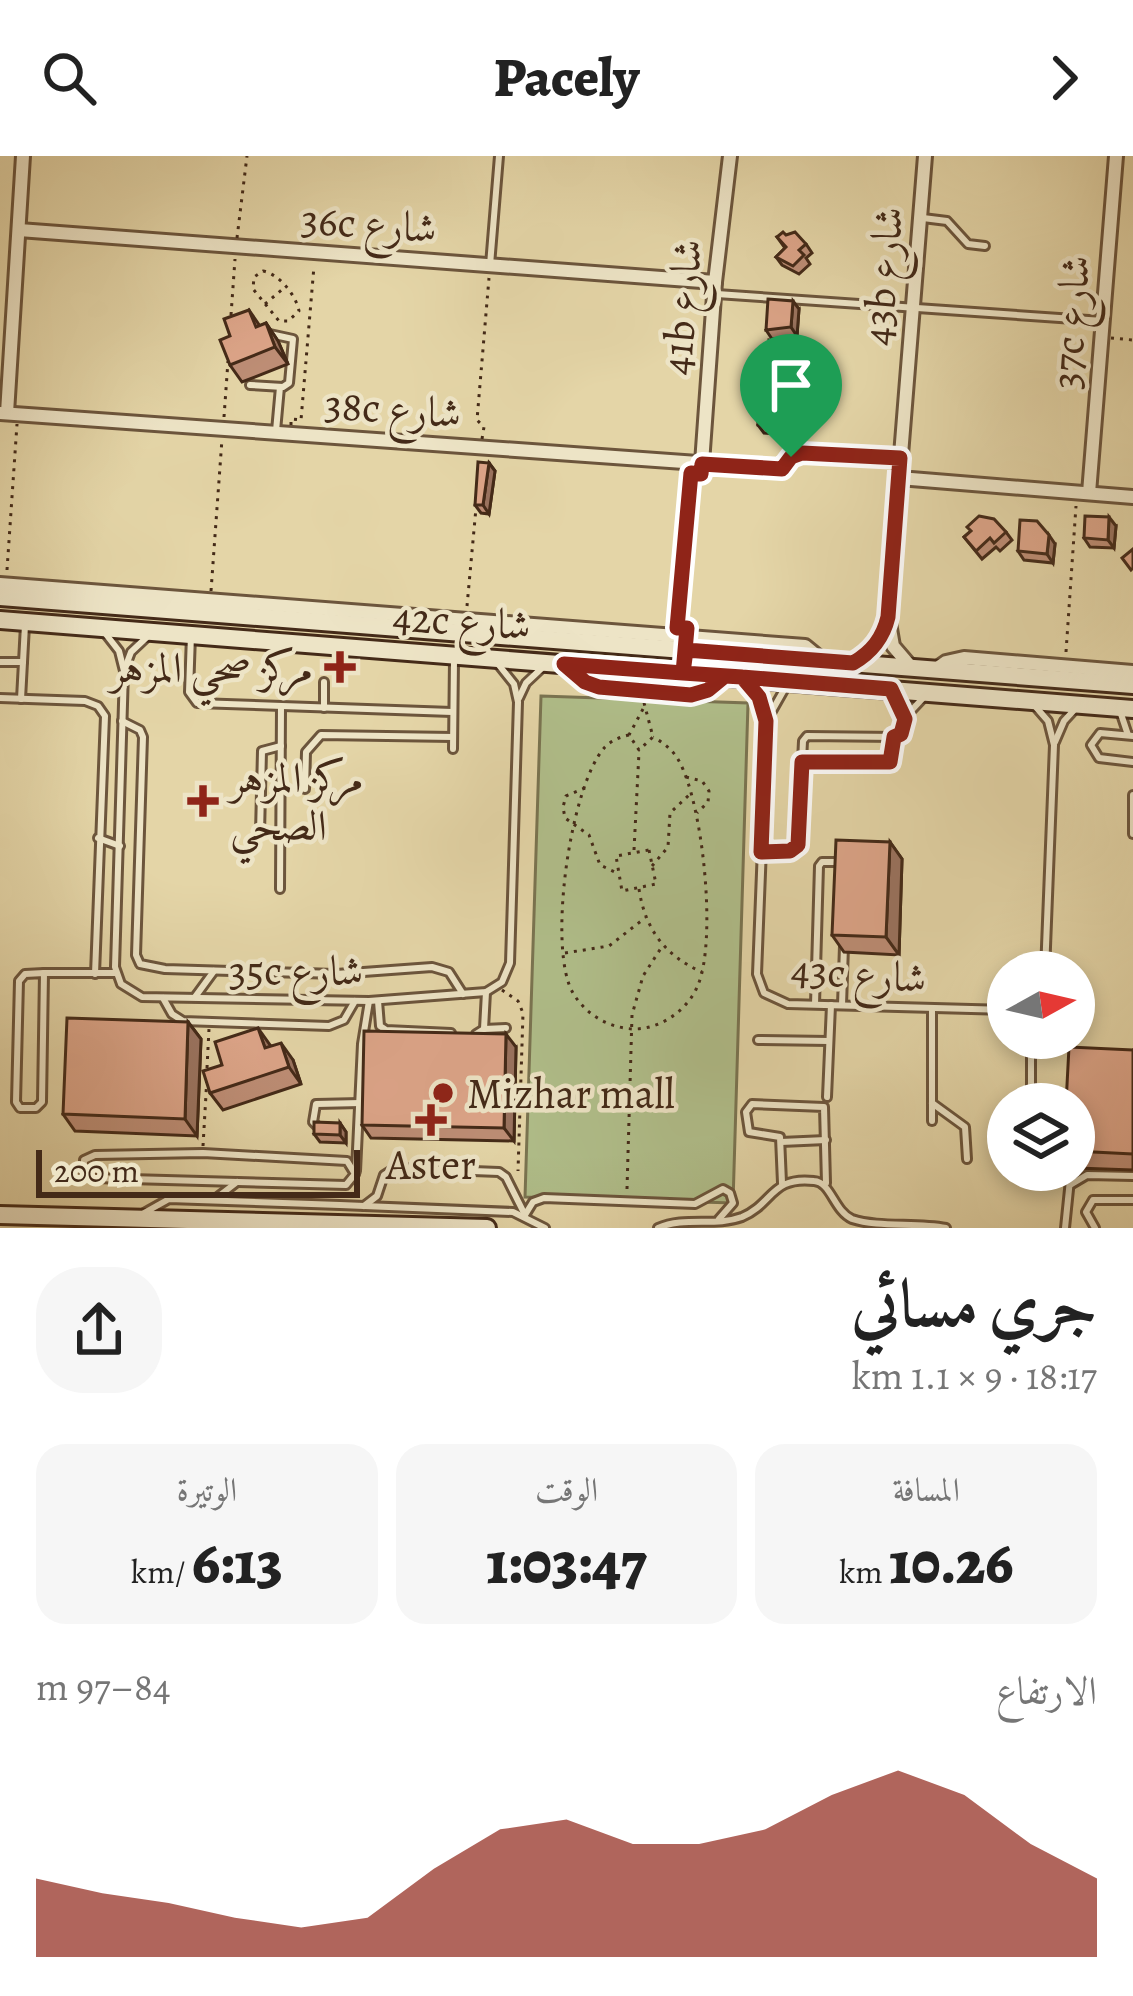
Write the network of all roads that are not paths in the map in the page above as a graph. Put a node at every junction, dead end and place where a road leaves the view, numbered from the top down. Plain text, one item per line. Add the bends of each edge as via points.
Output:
1 (23, 156) edge
2 (499, 156) edge
3 (730, 156) edge
4 (925, 156) edge
5 (1116, 156) edge
6 (920, 218) junction
7 (19, 230) junction
8 (985, 246) dead end
9 (490, 266) junction
10 (714, 288) junction
11 (912, 307) junction
12 (1103, 321) junction
13 (270, 334) edge
14 (250, 385) dead end
15 (280, 387) junction
16 (8, 413) edge
17 (283, 433) junction
18 (702, 464) junction
19 (782, 469) road end
20 (899, 478) junction
21 (1083, 493) junction
22 (1133, 497) edge
23 (2, 588) edge
24 (888, 617) junction
25 (0, 620) edge
26 (25, 622) junction
27 (97, 628) junction
28 (154, 633) junction
29 (191, 635) junction
30 (454, 656) junction
31 (488, 658) junction
32 (822, 661) junction
33 (0, 662) edge
34 (23, 662) junction
35 (853, 663) junction
36 (557, 664) junction
37 (911, 667) junction
38 (936, 669) junction
39 (124, 671) junction
40 (1133, 672) edge
41 (734, 677) junction
42 (791, 681) junction
43 (324, 682) dead end
44 (1133, 685) edge
45 (933, 692) junction
46 (0, 698) edge
47 (897, 698) junction
48 (21, 699) junction
49 (1024, 699) junction
50 (518, 702) junction
51 (1082, 703) junction
52 (281, 706) junction
53 (324, 708) junction
54 (1126, 708) edge
55 (452, 712) junction
56 (905, 719) junction
57 (122, 721) junction
58 (766, 721) junction
59 (1130, 735) edge
60 (452, 737) junction
61 (894, 737) junction
62 (1054, 745) junction
63 (280, 746) junction
64 (453, 749) dead end
65 (802, 762) junction
66 (1133, 762) edge
67 (305, 789) dead end
68 (1133, 799) edge
69 (260, 833) dead end
70 (1133, 834) edge
71 (98, 838) junction
72 (120, 846) junction
73 (761, 852) junction
74 (846, 867) edge
75 (280, 889) dead end
76 (137, 928) junction
77 (844, 931) edge
78 (116, 938) junction
79 (1046, 951) edge
80 (214, 970) junction
81 (116, 973) junction
82 (44, 974) junction
83 (95, 974) junction
84 (486, 992) junction
85 (463, 994) junction
86 (163, 998) junction
87 (194, 999) junction
88 (355, 1001) junction
89 (373, 1001) junction
90 (815, 1004) junction
91 (831, 1005) junction
92 (842, 1005) junction
93 (932, 1008) junction
94 (987, 1009) edge
95 (484, 1028) junction
96 (506, 1028) edge
97 (453, 1033) edge
98 (476, 1034) edge
99 (758, 1040) dead end
100 (829, 1041) junction
101 (827, 1097) dead end
102 (361, 1102) junction
103 (932, 1103) junction
104 (932, 1121) dead end
105 (360, 1128) junction
106 (826, 1140) junction
107 (781, 1142) junction
108 (967, 1159) dead end
109 (355, 1174) junction
110 (1095, 1175) edge
111 (1133, 1176) edge
112 (240, 1180) junction
113 (782, 1183) junction
114 (327, 1186) junction
115 (826, 1187) junction
116 (1069, 1191) edge
117 (1133, 1200) edge
118 (213, 1201) junction
119 (340, 1204) junction
120 (364, 1206) junction
121 (0, 1215) edge
122 (525, 1215) junction
123 (138, 1218) junction
124 (719, 1220) junction
125 (487, 1228) edge
126 (545, 1228) edge
127 (658, 1228) edge
128 (946, 1228) edge
129 (1065, 1228) edge
130 (1095, 1228) edge

1 - 7 street
2 - 9 lane
3 - 10 street, 41b شارع
4 - 6 street, 43b شارع
5 - 12 street, 37c شارع
6 - 8 lane via 947,221 968,244
6 - 11 street, 43b شارع
7 - 9 street, 36c شارع
7 - 16 street
9 - 10 street, 36c شارع
10 - 11 lane
10 - 18 street, 41b شارع
11 - 12 lane
11 - 20 street, 43b شارع
12 - 21 street, 37c شارع
13 - 15 lane via 293,339 289,383
14 - 15 lane
15 - 17 lane
16 - 17 street, 38c شارع
17 - 18 street, 38c شارع
18 - 19 street, 38c شارع
20 - 21 street
20 - 24 street, 43b شارع
21 - 22 street
23 - 32 street, 42c شارع
23 - 32 street via 805,646
24 - 35 street via 876,644
24 - 37 street, 43b شارع via 892,646
25 - 26 street, 42c شارع
26 - 27 street, 42c شارع
26 - 34 lane
27 - 28 street, 42c شارع
27 - 39 lane via 119,651
28 - 29 street, 42c شارع
28 - 39 lane via 131,652
29 - 30 street, 42c شارع
29 - 52 lane via 189,696 197,703
30 - 31 street, 42c شارع
30 - 55 lane
31 - 36 street, 42c شارع
31 - 50 lane via 510,676
32 - 35 street, 42c شارع
33 - 34 lane
34 - 48 lane
35 - 37 street, 42c شارع
36 - 41 street, 42c شارع
36 - 50 lane via 526,682
37 - 38 street, 42c شارع
38 - 40 street via 958,658
38 - 44 street, 42c شارع
39 - 57 lane
41 - 42 street, 42c شارع
41 - 58 lane via 759,697
42 - 47 street, 42c شارع
42 - 58 lane, 43c شارع
43 - 53 lane
45 - 47 street, 42c شارع
45 - 49 street, 42c شارع
45 - 56 lane
46 - 48 lane
47 - 56 lane
48 - 71 lane via 94,703 105,716
49 - 51 street, 42c شارع
49 - 62 lane via 1043,714
50 - 84 lane, 35c شارع via 510,963
51 - 54 street, 42c شارع
51 - 62 lane
52 - 53 lane
52 - 63 lane
53 - 55 lane
54 - 59 lane
55 - 60 lane
56 - 61 lane
57 - 72 lane
57 - 76 lane via 142,736
58 - 73 lane, 43c شارع
59 - 66 lane via 1100,733 1092,751
60 - 64 lane
60 - 67 lane via 321,735 306,752
61 - 65 lane via 888,764
61 - 65 lane via 810,734
62 - 79 lane
63 - 69 lane via 262,751
63 - 75 lane
65 - 73 lane via 798,845
68 - 70 lane
71 - 72 lane
71 - 83 lane
72 - 78 lane
73 - 90 lane, 43c شارع via 758,981 775,1000
74 - 90 lane via 819,866
76 - 78 lane
76 - 80 lane via 143,966
77 - 92 lane
78 - 81 lane
80 - 85 lane via 432,967 449,972
80 - 87 lane
81 - 83 lane
81 - 86 lane, 35c شارع via 130,992
82 - 82 lane via 19,981 20,1108 41,1104
82 - 83 lane
84 - 85 lane, 35c شارع
84 - 95 lane
85 - 89 lane, 35c شارع
86 - 87 lane, 35c شارع
86 - 88 lane via 179,1019 335,1026
87 - 88 lane, 35c شارع
88 - 89 lane, 35c شارع
89 - 97 lane via 386,1030
89 - 102 lane
90 - 91 lane, 43c شارع
91 - 92 lane, 43c شارع
91 - 100 lane
92 - 93 lane, 43c شارع
93 - 94 lane, 43c شارع
93 - 103 lane
95 - 96 lane
95 - 98 lane
99 - 100 lane
100 - 101 lane
102 - 105 lane
102 - 105 lane via 313,1108 316,1128
103 - 104 lane
103 - 108 lane via 965,1126
105 - 109 lane
106 - 107 lane
106 - 107 lane via 819,1104 749,1106 749,1132 776,1133
106 - 115 lane
107 - 113 lane
109 - 112 lane via 341,1160 203,1153 95,1155 82,1166 94,1178
109 - 114 lane via 346,1185
110 - 111 lane
112 - 114 lane
112 - 118 lane
113 - 115 lane via 816,1180
113 - 124 lane via 748,1214
114 - 119 lane
115 - 128 lane via 839,1210 858,1221
116 - 129 lane
117 - 130 lane via 1093,1200 1086,1212
118 - 119 lane
118 - 123 lane via 164,1200
119 - 120 lane
120 - 122 lane
120 - 122 lane via 391,1169 499,1172
121 - 123 street
122 - 124 lane via 544,1198 695,1204 723,1189 733,1204
122 - 126 lane
123 - 125 street
124 - 127 lane

